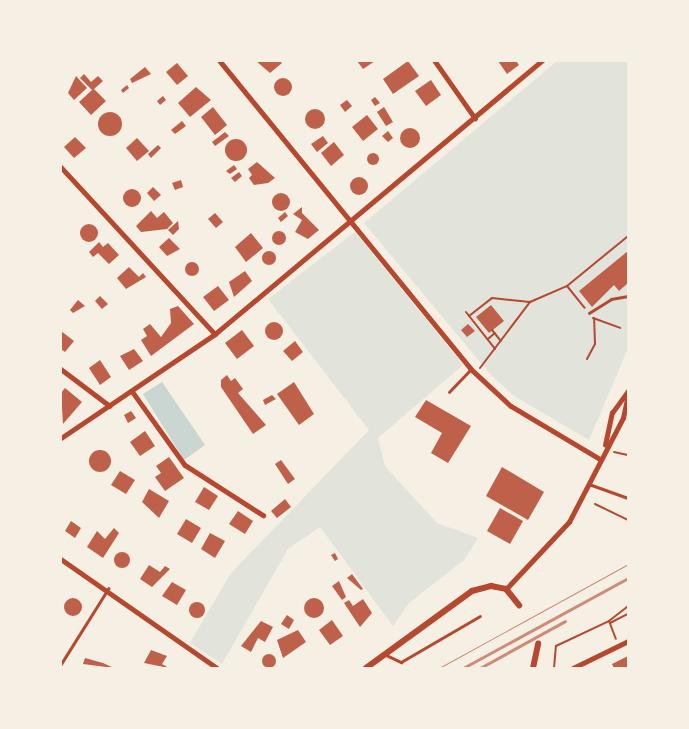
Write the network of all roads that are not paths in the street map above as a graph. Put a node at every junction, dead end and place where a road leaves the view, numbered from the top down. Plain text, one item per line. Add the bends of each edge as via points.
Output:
1 (220, 61) edge
2 (436, 61) edge
3 (542, 61) edge
4 (475, 118) junction
5 (61, 167) edge
6 (350, 225) junction
7 (628, 296) edge
8 (589, 313) road end
9 (215, 334) junction
10 (61, 369) edge
11 (471, 369) junction
12 (132, 391) junction
13 (628, 391) edge
14 (449, 392) dead end
15 (628, 395) edge
16 (110, 406) junction
17 (61, 438) edge
18 (604, 449) junction
19 (600, 458) junction
20 (589, 484) junction
21 (628, 498) edge
22 (263, 515) dead end
23 (61, 559) edge
24 (108, 589) junction
25 (506, 589) junction
26 (519, 606) dead end
27 (480, 616) dead end
28 (628, 641) edge
29 (538, 644) dead end
30 (386, 655) junction
31 (61, 664) edge
32 (217, 668) edge
33 (366, 668) edge
34 (533, 668) edge
35 (573, 668) edge

1 - 6 street
2 - 4 street
3 - 4 street
4 - 6 street
5 - 9 street
6 - 9 street
6 - 11 street
7 - 8 lane via 611,299
9 - 12 street
10 - 16 street
11 - 14 lane
11 - 19 street via 511,406
12 - 16 street
12 - 22 street via 185,465
13 - 18 street via 612,413
15 - 18 street via 623,418
16 - 17 street
18 - 19 street
19 - 20 street
20 - 21 lane
20 - 25 street via 569,522
23 - 24 street
24 - 31 lane
24 - 32 street
25 - 26 main road
25 - 30 main road via 491,586 472,591
27 - 30 lane via 401,662
28 - 35 street
29 - 34 main road
30 - 33 main road

